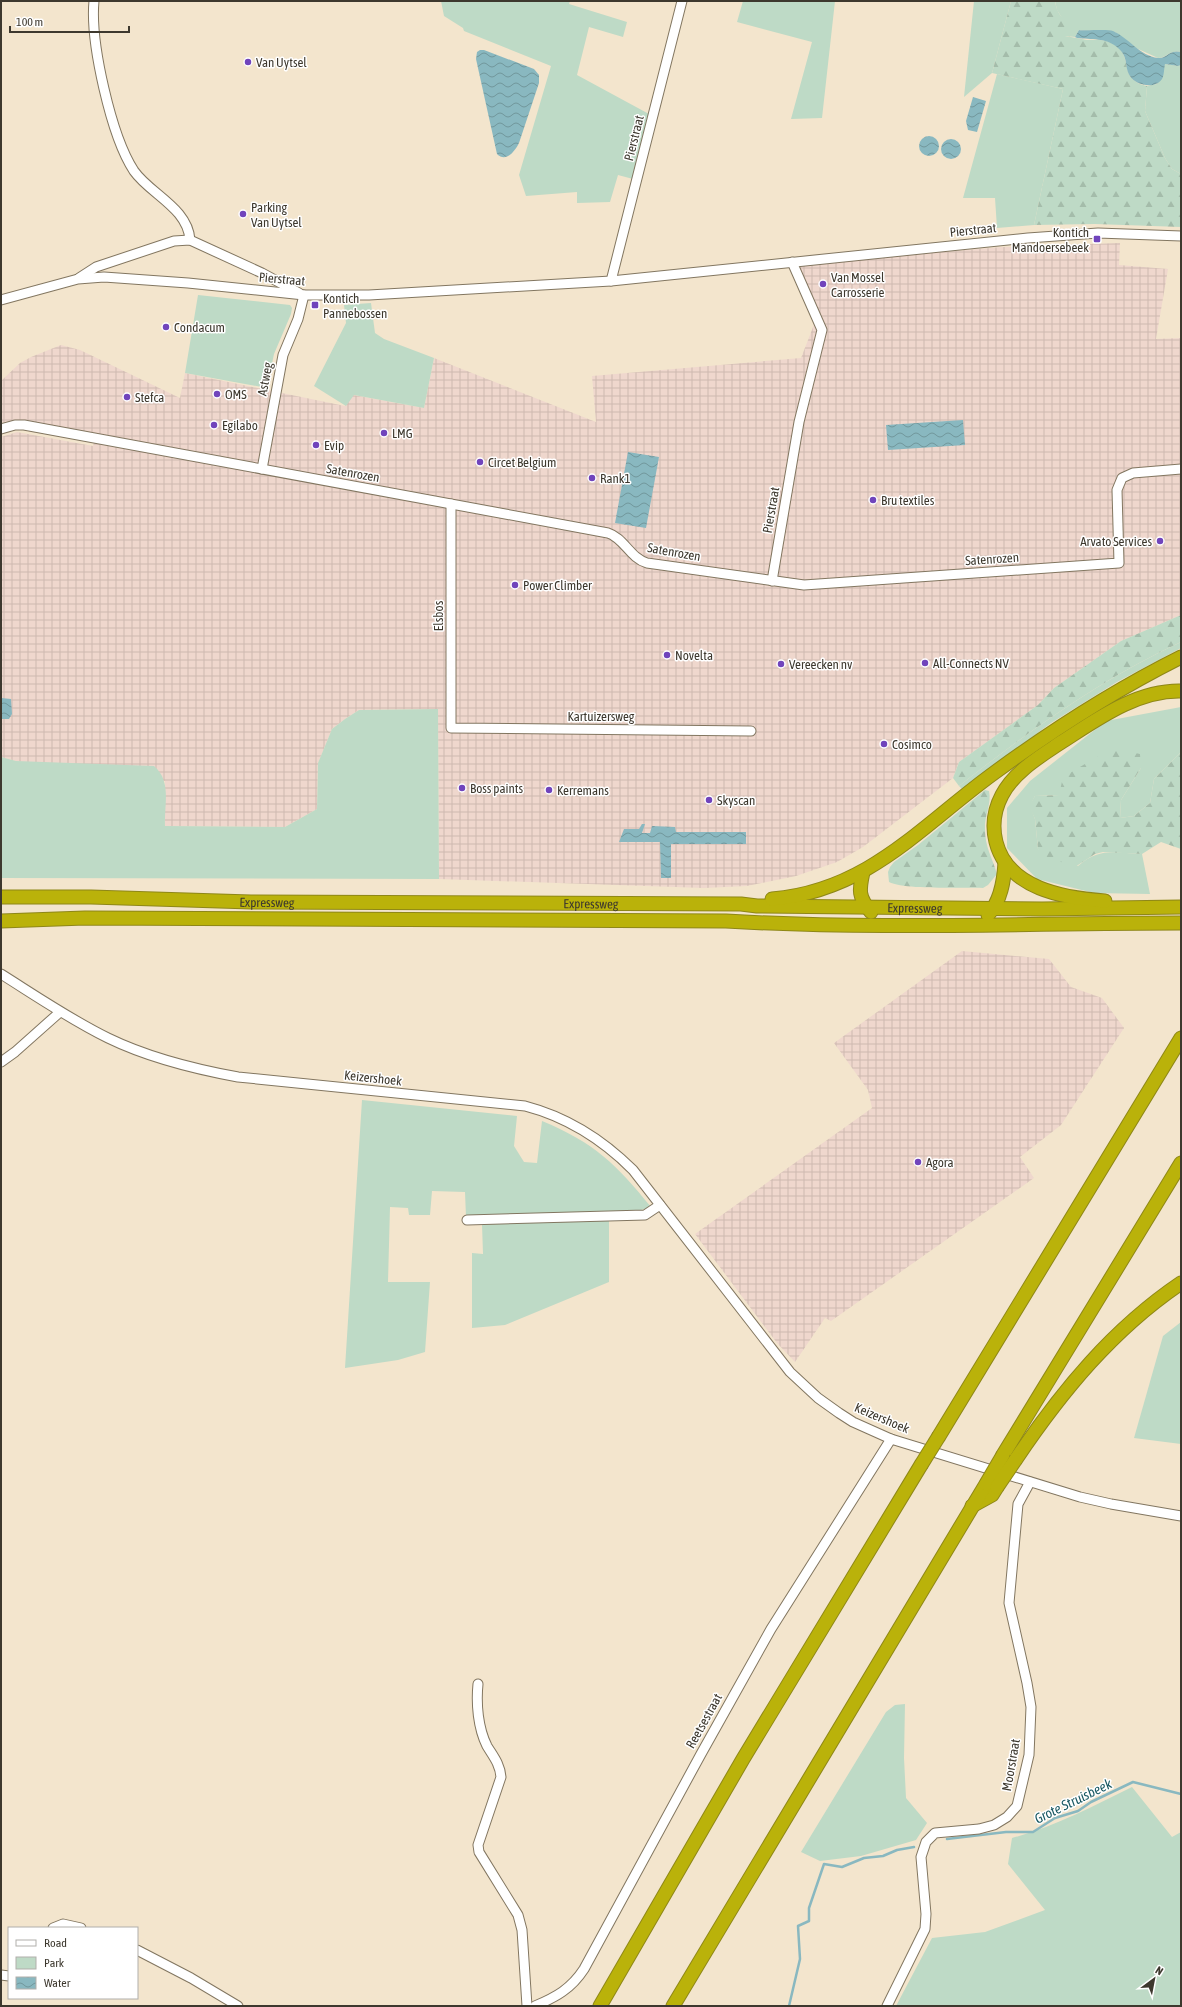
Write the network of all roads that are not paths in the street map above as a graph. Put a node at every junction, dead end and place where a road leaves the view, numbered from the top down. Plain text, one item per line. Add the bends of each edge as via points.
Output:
1 (94, 1) edge
2 (682, 1) edge
3 (1181, 236) edge
4 (190, 240) junction
5 (792, 262) junction
6 (78, 278) junction
7 (611, 281) junction
8 (304, 295) junction
9 (1, 300) edge
10 (1, 429) edge
11 (1181, 469) edge
12 (262, 470) junction
13 (451, 504) junction
14 (772, 581) junction
15 (1181, 657) edge
16 (1181, 691) edge
17 (451, 728) joint
18 (751, 731) dead end
19 (1005, 862) junction
20 (863, 872) junction
21 (1, 897) edge
22 (741, 904) junction
23 (867, 907) junction
24 (1156, 907) junction
25 (1181, 907) edge
26 (994, 909) junction
27 (1, 921) edge
28 (1181, 923) edge
29 (981, 924) junction
30 (885, 925) junction
31 (1, 974) edge
32 (60, 1012) junction
33 (1181, 1038) edge
34 (1, 1062) edge
35 (1181, 1163) edge
36 (660, 1205) junction
37 (468, 1220) dead end
38 (1181, 1283) edge
39 (891, 1439) junction
40 (1009, 1457) junction
41 (1030, 1482) junction
42 (1181, 1516) edge
43 (478, 1684) dead end
44 (56, 1927) edge
45 (76, 1927) edge
46 (138, 1951) edge
47 (238, 2006) edge
48 (527, 2006) edge
49 (534, 2006) edge
50 (600, 2006) edge
51 (673, 2006) edge
52 (887, 2006) edge

1 - 4 street via 102,80 125,155 135,173 166,201 186,224
2 - 7 street, Pierstraat
3 - 5 street, Pierstraat via 1098,233
4 - 6 street via 174,241 96,267
4 - 8 street
5 - 7 street, Pierstraat
5 - 14 street, Pierstraat via 822,330 799,422
6 - 8 street, Pierstraat via 104,277
6 - 9 street, Pierstraat
7 - 8 street, Pierstraat via 369,295
8 - 12 street, Astweg via 298,319 283,355
10 - 12 street, Satenrozen via 24,424
11 - 14 street, Satenrozen via 1134,473 1122,478 1117,490 1119,563 804,585
12 - 13 street, Satenrozen
13 - 14 street, Satenrozen via 608,533 647,563
13 - 17 street, Elsbos
15 - 20 highway via 1117,690 1053,730 992,774 898,850
16 - 19 highway via 1150,696 1109,712 1041,756 1018,775 1002,795 994,815 995,838
17 - 18 street, Kartuizersweg
19 - 24 highway via 1014,873 1033,886 1059,895
19 - 26 highway via 1003,884
20 - 22 highway via 818,891 795,897
20 - 23 highway via 859,888
21 - 22 highway, Expressweg via 259,902
22 - 23 highway, Expressweg
23 - 26 highway, Expressweg
23 - 30 highway
24 - 25 highway, Expressweg
24 - 26 highway, Expressweg
26 - 29 highway
27 - 30 highway, Expressweg via 85,918 718,921
28 - 29 highway, Expressweg
29 - 30 highway, Expressweg
31 - 32 street, Keizershoek
32 - 34 street
32 - 36 street, Keizershoek via 133,1049 218,1074 525,1106 549,1113 589,1133 619,1156
33 - 50 highway, bridge via 743,1759
35 - 40 highway
36 - 37 street via 645,1215
36 - 39 street, Keizershoek via 778,1357 803,1384 853,1422
38 - 40 highway via 1138,1315 1099,1352
39 - 41 street, Keizershoek
39 - 49 street, Reetsestraat via 772,1629 584,1969 565,1991
40 - 51 highway, bridge via 991,1486 972,1506
41 - 42 street, Keizershoek via 1112,1504
41 - 52 street, Moorstraat via 1018,1504 1009,1603 1028,1683 1031,1707 1029,1755 1017,1806 994,1825 935,1833 926,1842 921,1857 925,1929
43 - 48 street via 477,1699 483,1734 486,1745 499,1765 501,1777 478,1845 479,1852 518,1914 522,1930
44 - 45 street via 63,1924
46 - 47 street

